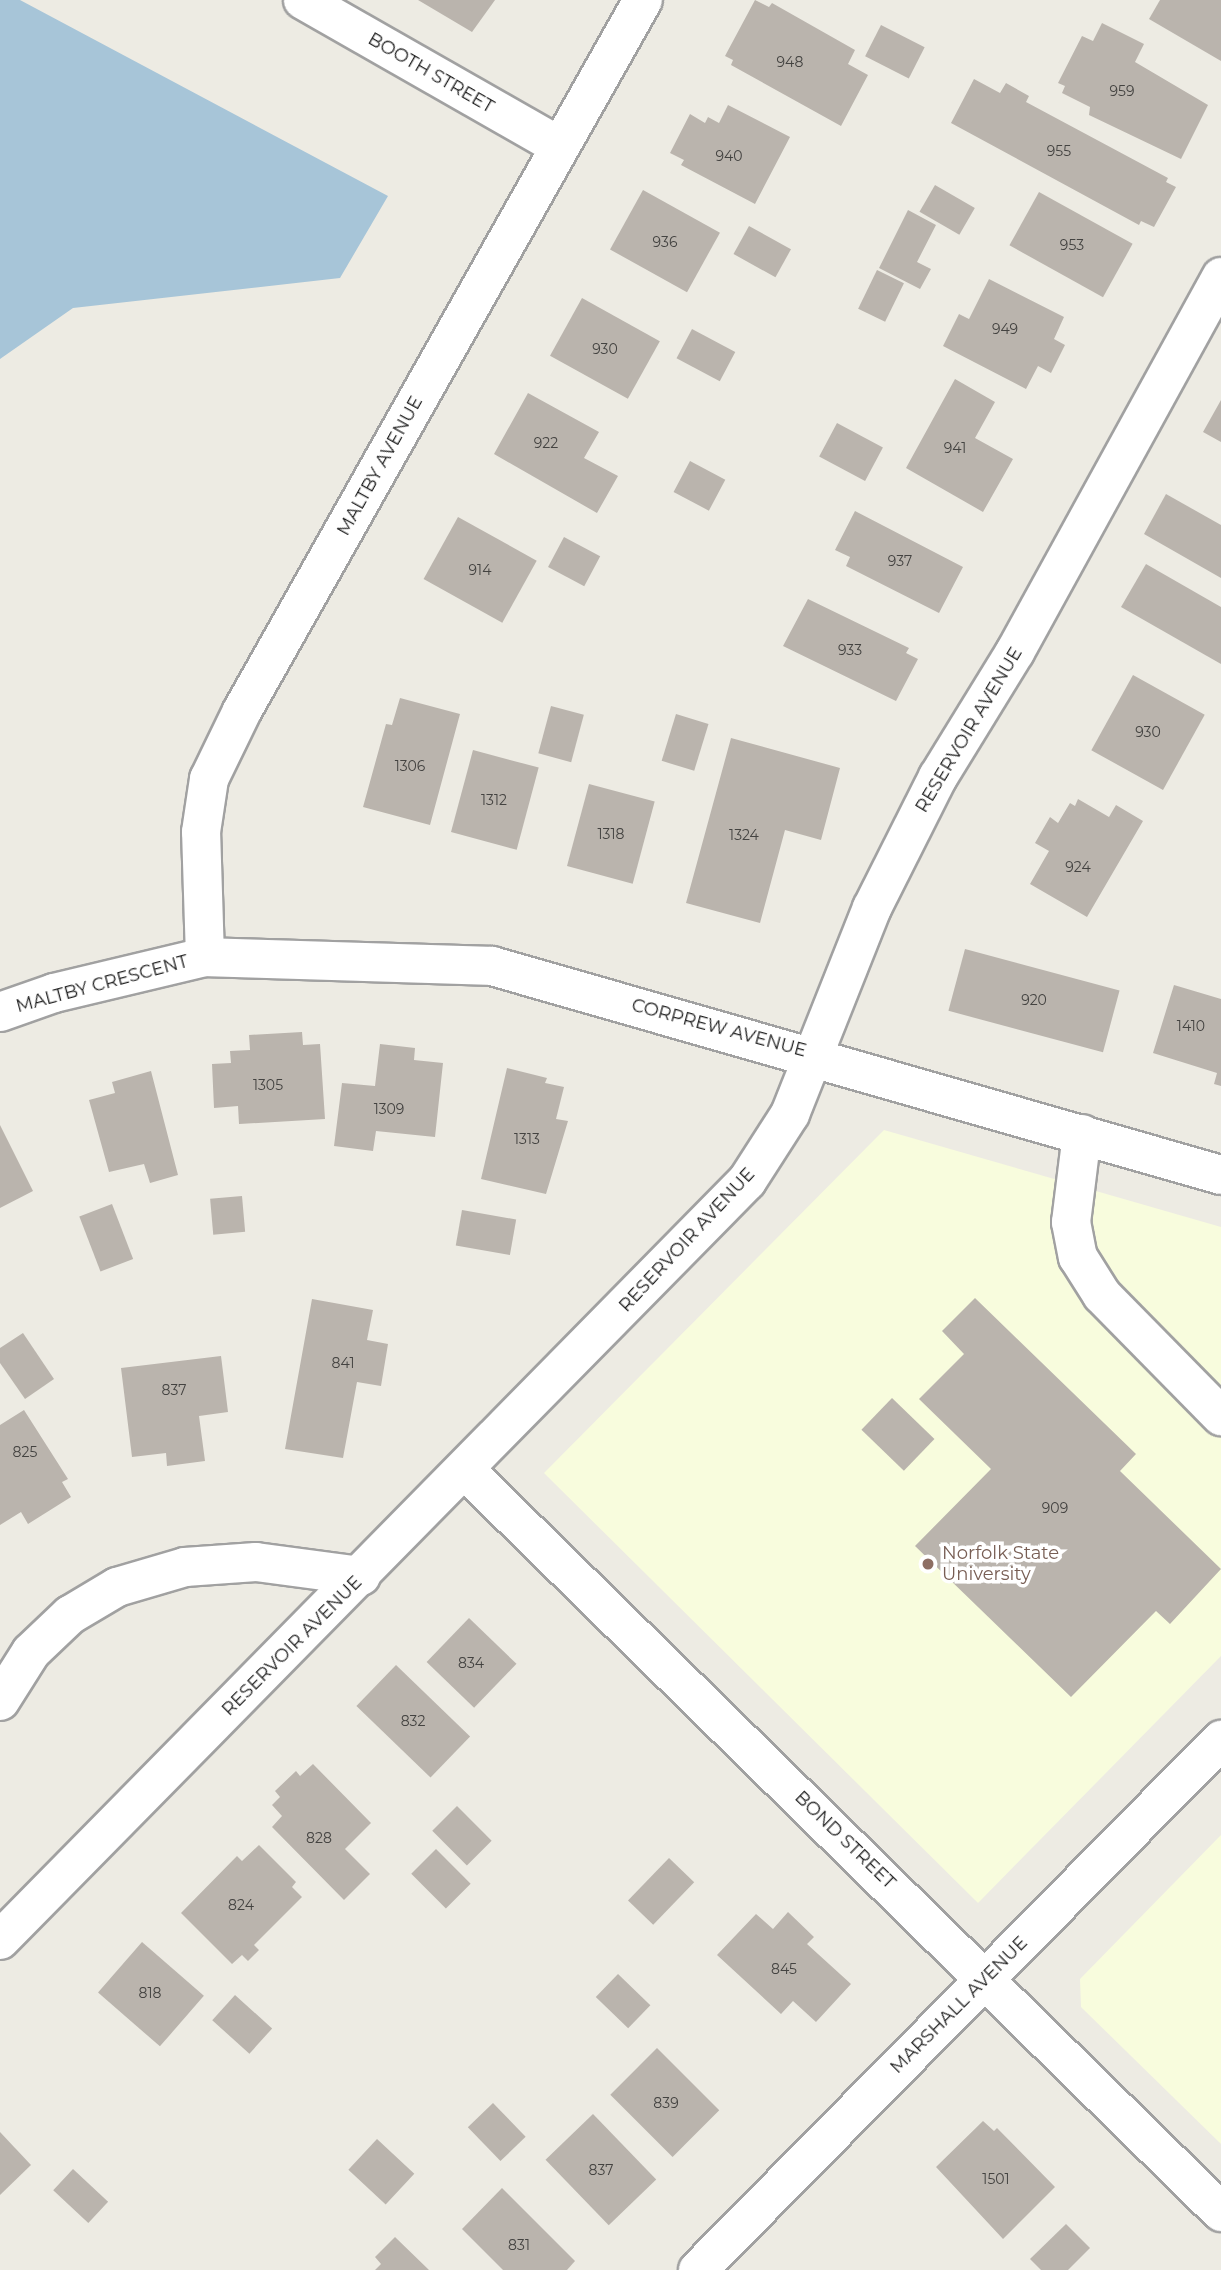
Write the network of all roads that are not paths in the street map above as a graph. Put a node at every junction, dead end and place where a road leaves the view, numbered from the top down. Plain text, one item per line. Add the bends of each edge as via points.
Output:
1 (303, 0) edge
2 (643, 0) edge
3 (559, 146) junction
4 (1221, 276) edge
5 (205, 957) junction
6 (0, 1012) edge
7 (813, 1054) junction
8 (1082, 1134) junction
9 (1221, 1175) edge
10 (1221, 1416) edge
11 (466, 1471) junction
12 (361, 1577) junction
13 (0, 1701) edge
14 (1221, 1740) edge
15 (0, 1940) edge
16 (986, 1977) junction
17 (1221, 2212) edge
18 (698, 2270) edge

1 - 3 street, BOOTH STREET
2 - 3 street, MALTBY AVENUE
3 - 5 street, MALTBY AVENUE via 242,711 209,779 201,832
4 - 7 street, RESERVOIR AVENUE via 1015,652 938,777 872,908
5 - 6 street, MALTBY CRESCENT via 54,993
5 - 7 street, CORPREW AVENUE via 492,965
7 - 8 street, CORPREW AVENUE
7 - 11 street, RESERVOIR AVENUE via 790,1114 747,1181
8 - 9 street, CORPREW AVENUE
8 - 10 street via 1071,1222 1078,1257 1102,1295
11 - 12 street, RESERVOIR AVENUE
11 - 16 street, BOND STREET
12 - 13 street via 256,1562 185,1567 117,1587 70,1615 31,1652
12 - 15 street, RESERVOIR AVENUE
14 - 16 street, MARSHALL AVENUE
16 - 17 street, BOND STREET
16 - 18 street, MARSHALL AVENUE

